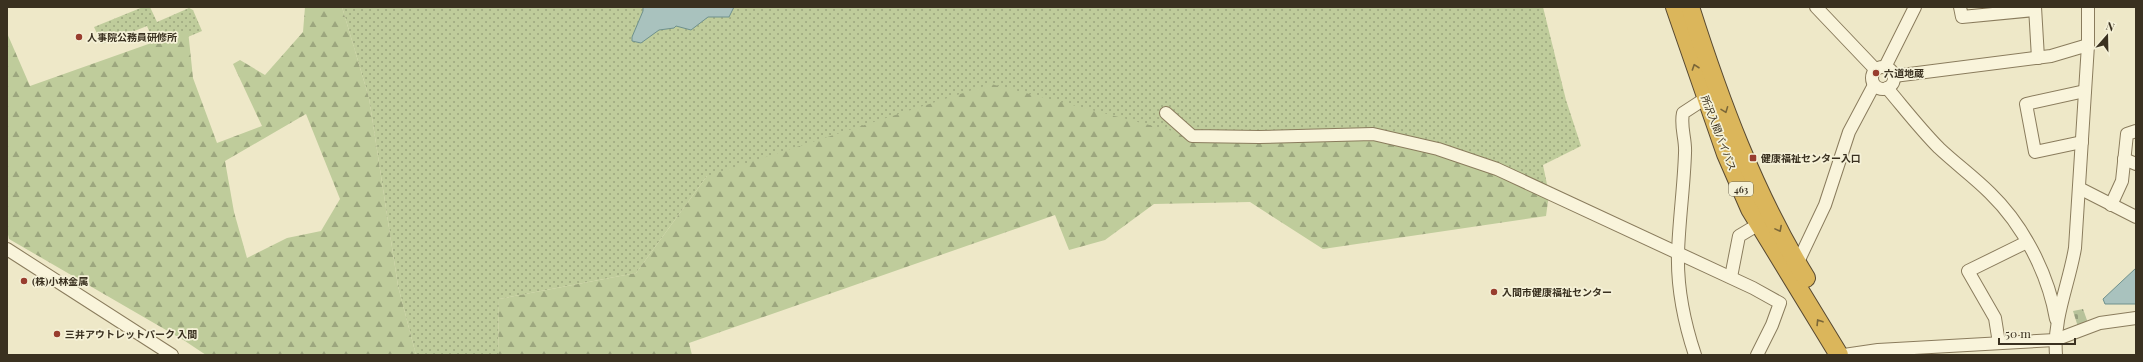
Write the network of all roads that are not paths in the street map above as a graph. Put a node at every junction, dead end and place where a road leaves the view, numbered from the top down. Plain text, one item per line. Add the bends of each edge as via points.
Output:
1 (1675, 7) edge
2 (1690, 7) edge
3 (1816, 7) edge
4 (1914, 7) edge
5 (1960, 7) edge
6 (2088, 7) edge
7 (2035, 8) edge
8 (2088, 45) junction
9 (2038, 58) junction
10 (1880, 68) junction
11 (1894, 76) junction
12 (1874, 85) junction
13 (1887, 88) junction
14 (2085, 91) junction
15 (1706, 98) junction
16 (1166, 113) dead end
17 (2136, 131) edge
18 (2082, 142) junction
19 (2124, 159) junction
20 (2136, 164) edge
21 (2079, 188) junction
22 (2111, 205) junction
23 (2136, 217) edge
24 (1759, 224) junction
25 (2026, 242) junction
26 (7, 249) edge
27 (1678, 254) junction
28 (1797, 264) junction
29 (1731, 277) junction
30 (2136, 319) edge
31 (2056, 324) junction
32 (2055, 340) junction
33 (1999, 343) junction
34 (157, 351) edge
35 (1847, 354) edge
36 (172, 355) edge
37 (1695, 355) edge
38 (1757, 355) edge
39 (2056, 355) edge

15 -> 1 highway, 所沢入間バイパス / 463
2 -> 28 highway, 所沢入間バイパス / 463 via 1738,144
3 - 10 street
4 - 10 street
5 - 7 street via 1962,17
6 - 8 street
7 - 9 street
8 - 9 street
8 - 14 street
9 - 11 street
10 - 11 street via 1891,70
10 - 12 street via 1871,79
11 - 13 street via 1893,84
12 - 13 street via 1880,89
12 - 28 street via 1849,132 1825,205
13 - 25 street via 1939,148 1991,194 2019,228
14 - 18 street
14 - 18 street via 2026,104 2035,152
15 - 24 highway, 所沢入間バイパス / 463 via 1726,154
15 - 27 street via 1683,113 1681,122 1685,151
16 - 27 street via 1192,136 1373,134 1438,149 1497,169
17 - 19 street via 2127,134
18 - 21 street
19 - 20 street
19 - 22 street via 2122,181
21 - 22 street
21 - 31 street via 2074,255
22 - 23 street
24 - 29 street via 1739,236
35 -> 24 highway, 所沢入間バイパス / 463
25 - 31 street via 2052,298
25 - 33 street via 1968,271 1995,318
26 - 34 street
27 - 29 street
27 - 37 street via 1680,294 1686,328
28 - 35 highway, 所沢入間バイパス / 463
29 - 38 street via 1780,303
30 - 32 street via 2100,323
31 - 32 street
32 - 33 street
32 - 39 street
33 - 35 street
34 - 36 street

